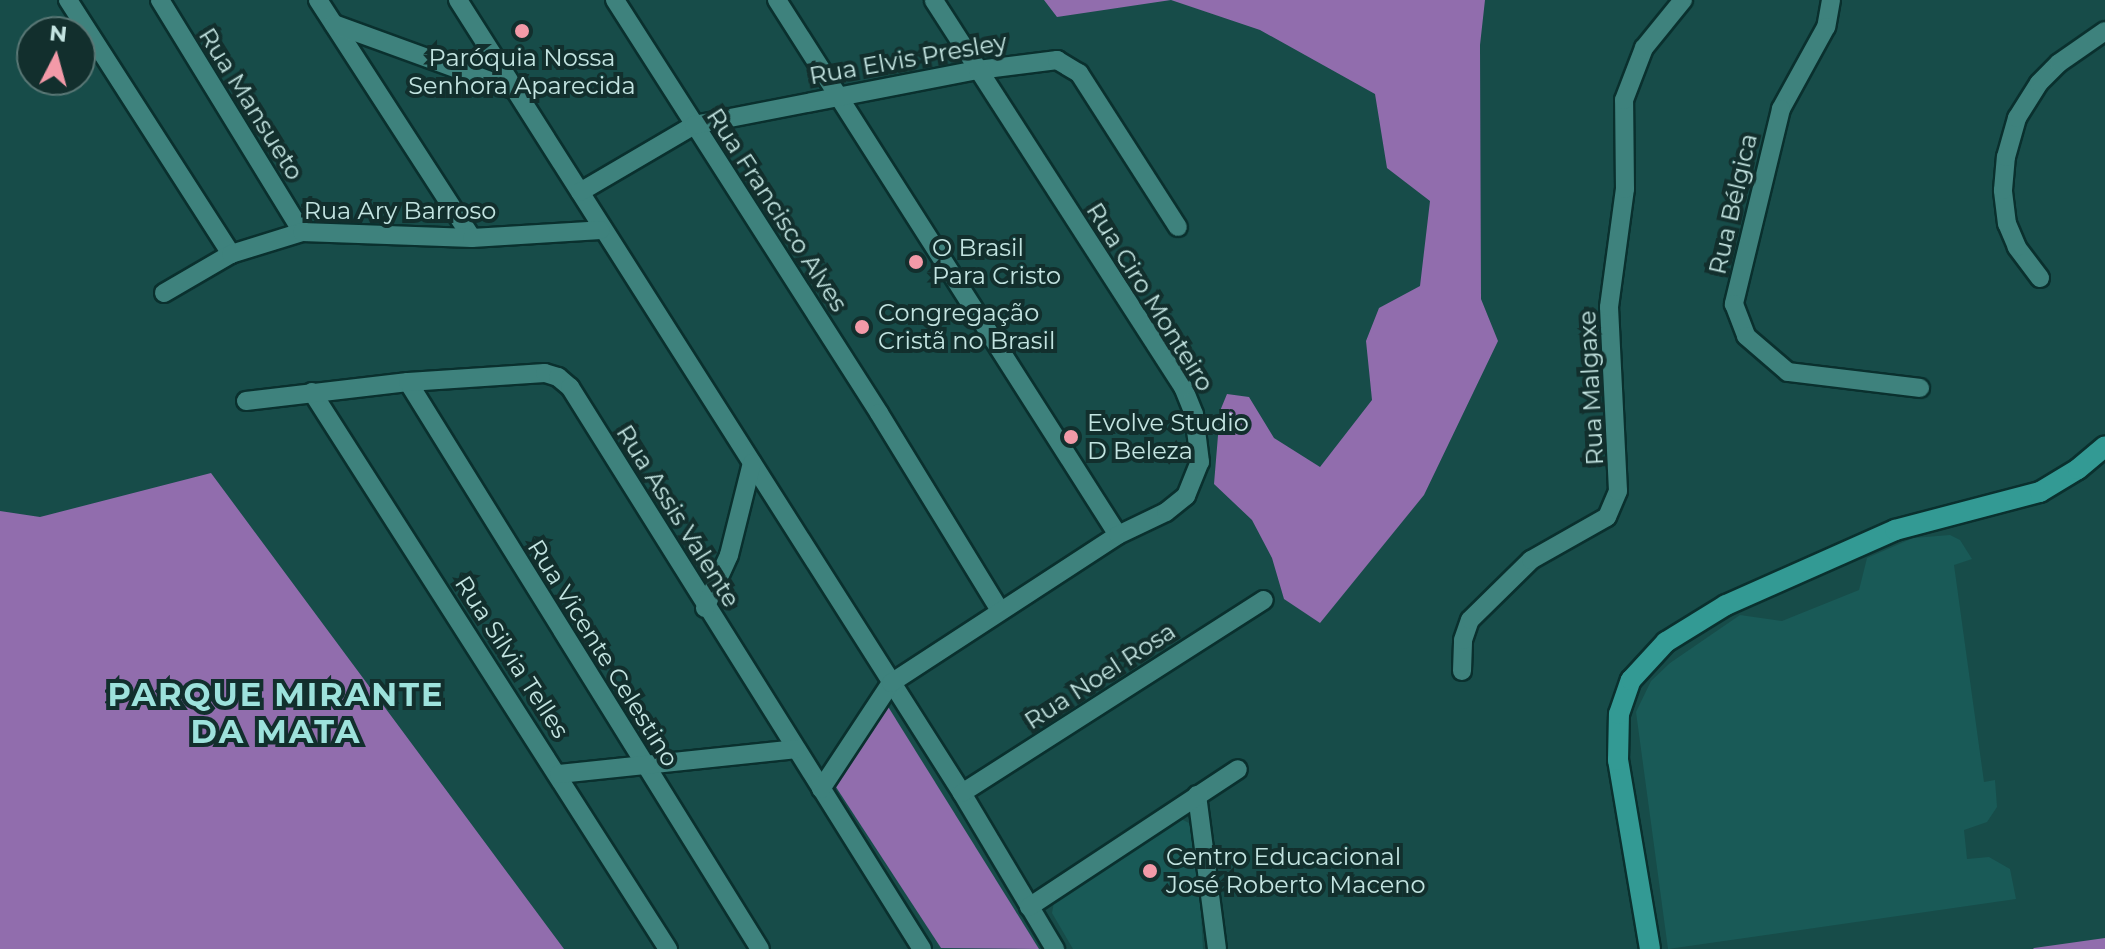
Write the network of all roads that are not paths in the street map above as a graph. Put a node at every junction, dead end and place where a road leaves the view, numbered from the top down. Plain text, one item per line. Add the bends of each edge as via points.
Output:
1 (68, 0) edge
2 (160, 0) edge
3 (318, 0) edge
4 (458, 0) edge
5 (615, 0) edge
6 (777, 0) edge
7 (934, 0) edge
8 (1683, 0) edge
9 (1831, 0) edge
10 (334, 24) junction
11 (2105, 31) edge
12 (978, 70) junction
13 (515, 90) junction
14 (838, 95) junction
15 (694, 125) junction
16 (580, 192) junction
17 (1178, 227) dead end
18 (601, 230) junction
19 (302, 232) junction
20 (472, 238) junction
21 (231, 254) junction
22 (2040, 278) dead end
23 (164, 293) dead end
24 (408, 382) junction
25 (1920, 388) dead end
26 (312, 392) junction
27 (246, 401) dead end
28 (2105, 446) edge
29 (752, 463) junction
30 (1118, 535) junction
31 (1264, 600) dead end
32 (705, 608) junction
33 (999, 609) junction
34 (1462, 671) dead end
35 (891, 683) junction
36 (795, 749) junction
37 (643, 764) junction
38 (1238, 769) dead end
39 (559, 774) junction
40 (821, 789) junction
41 (962, 793) junction
42 (1197, 795) junction
43 (1029, 907) junction
44 (668, 949) edge
45 (760, 949) edge
46 (922, 949) edge
47 (1055, 949) edge
48 (1217, 949) edge
49 (1650, 949) edge

1 - 21 street
2 - 19 street, Rua Mansueto
3 - 10 street
4 - 13 street
5 - 15 street, Rua Francisco Alves
6 - 14 street
7 - 12 street, Rua Ciro Monteiro
8 - 34 street, Rua Malgaxe via 1644,48 1624,100 1625,189 1609,307 1618,491 1607,517 1531,560 1470,620
9 - 25 street, Rua Bélgica via 1826,27 1781,109 1734,304 1746,336 1788,372
10 - 13 street
10 - 20 street
11 - 22 street via 2039,83 2017,118 2006,157 2007,224
12 - 14 street, Rua Elvis Presley
12 - 17 street, Rua Elvis Presley via 1047,59 1079,73
12 - 30 street, Rua Ciro Monteiro via 1183,387 1194,414 1200,462 1186,496
13 - 16 street
14 - 15 street, Rua Elvis Presley
14 - 30 street
15 - 16 street, Rua Elvis Presley
15 - 33 street, Rua Francisco Alves
16 - 18 street
18 - 20 street, Rua Ary Barroso
18 - 29 street
19 - 20 street, Rua Ary Barroso
19 - 21 street, Rua Ary Barroso
21 - 23 street, Rua Ary Barroso
24 - 26 street, Rua Assis Valente
24 - 32 street, Rua Assis Valente via 545,373 558,377 570,387
24 - 37 street, Rua Vicente Celestino
26 - 27 street, Rua Assis Valente
26 - 39 street, Rua Silvia Telles
28 - 49 street via 2040,492 1895,530 1726,605 1666,642 1631,680 1619,714 1618,760
29 - 32 street via 729,555
29 - 35 street
30 - 33 street, Rua Ciro Monteiro
31 - 41 street, Rua Noel Rosa
32 - 36 street, Rua Assis Valente
33 - 35 street, Rua Ciro Monteiro
35 - 40 street
35 - 41 street
36 - 37 street
36 - 40 street, Rua Assis Valente
37 - 39 street
37 - 45 street, Rua Vicente Celestino
38 - 42 street
39 - 44 street, Rua Silvia Telles
40 - 46 street, Rua Assis Valente
41 - 43 street
42 - 43 street
42 - 48 street
43 - 47 street

